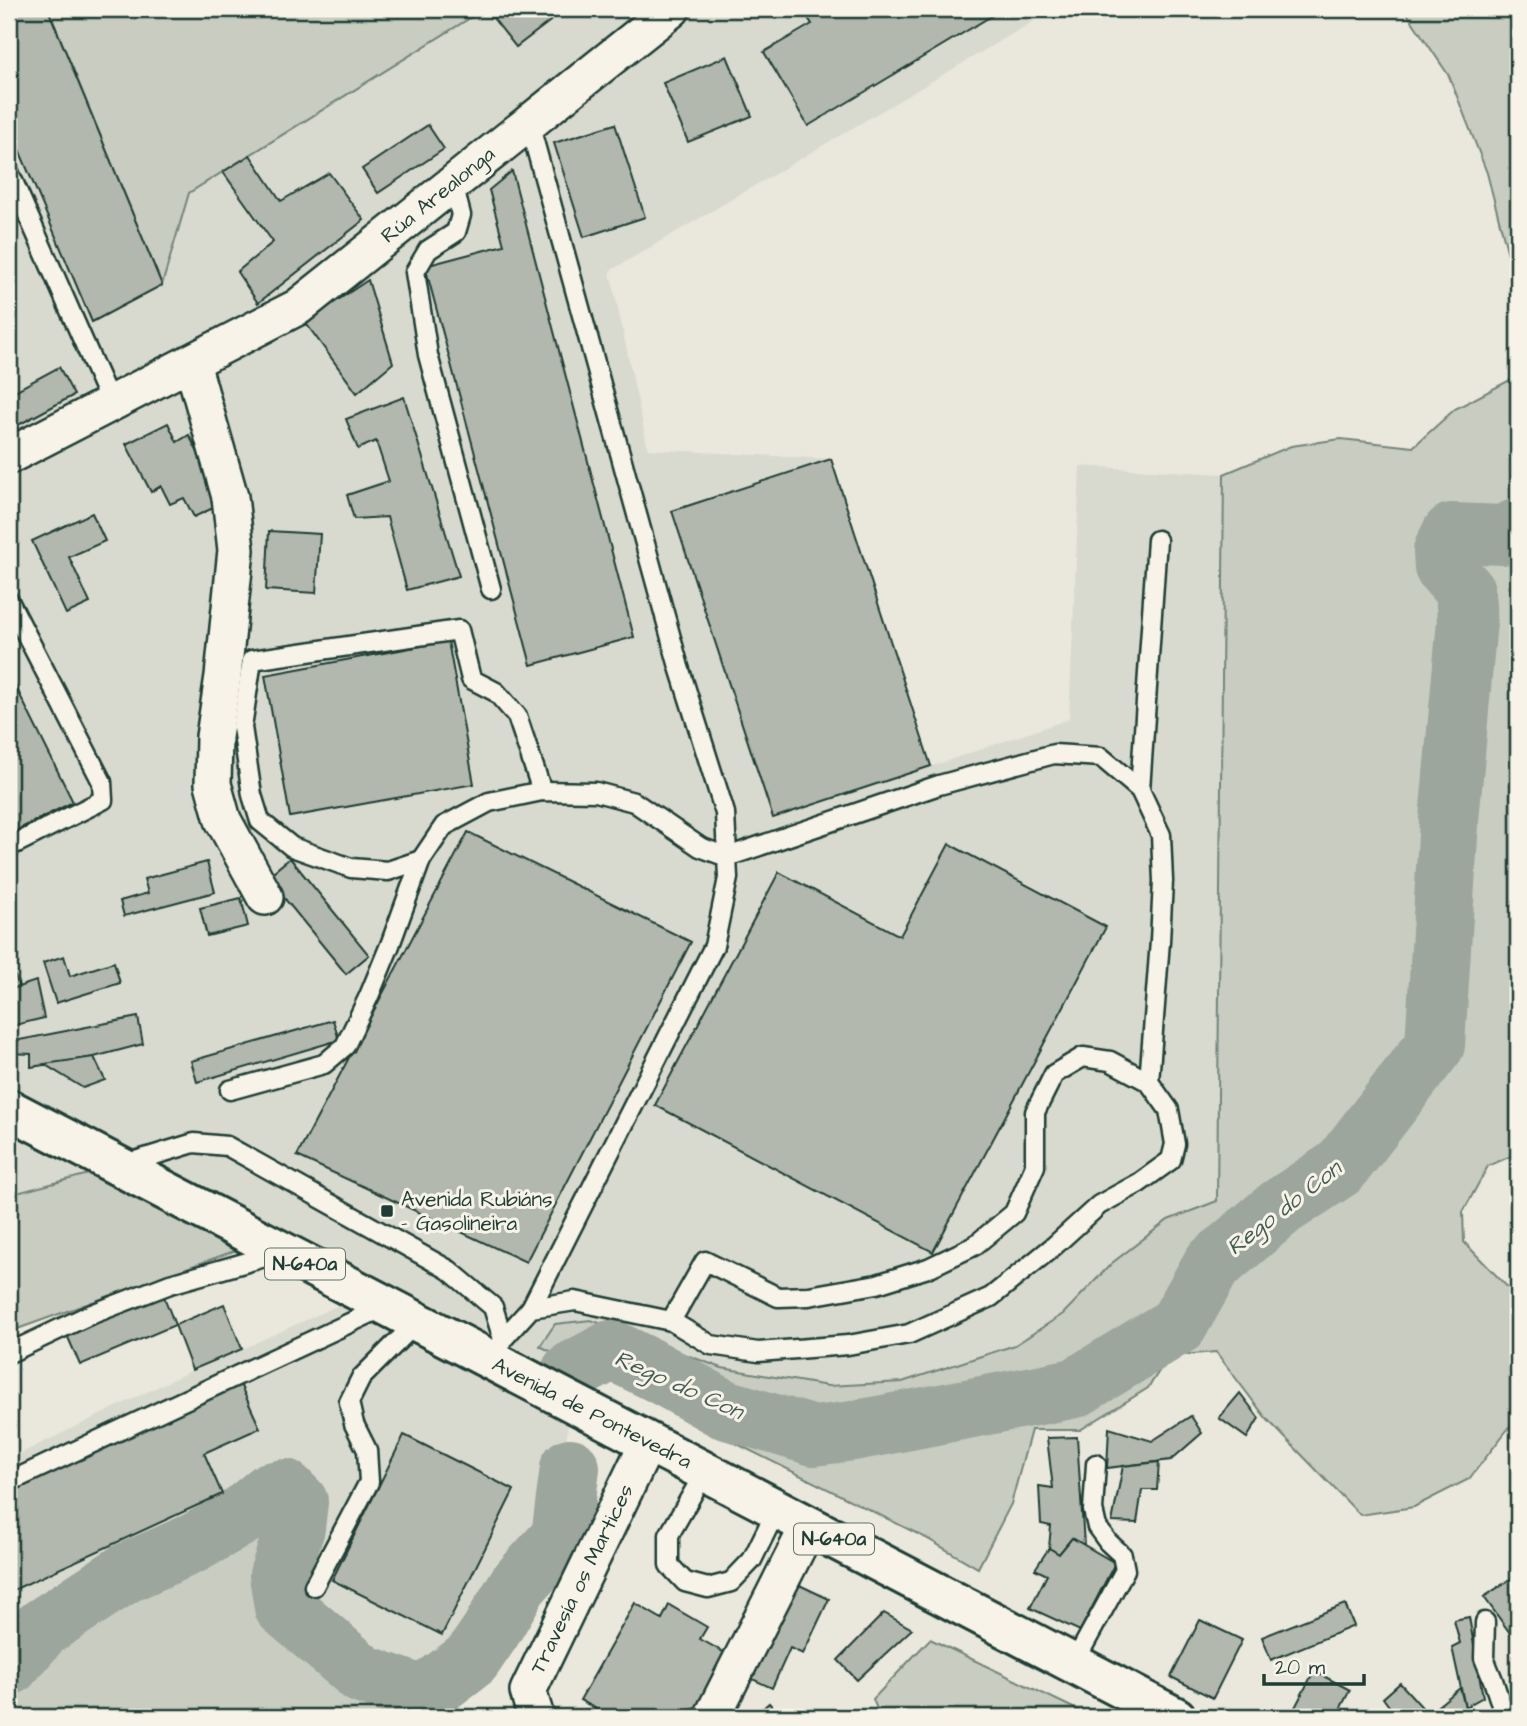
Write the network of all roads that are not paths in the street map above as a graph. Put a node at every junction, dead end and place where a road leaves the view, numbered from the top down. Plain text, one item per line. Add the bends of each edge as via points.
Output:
1 (672, 9) edge
2 (529, 122) junction
3 (9, 172) edge
4 (453, 184) junction
5 (191, 363) junction
6 (111, 404) junction
7 (9, 456) edge
8 (1157, 540) dead end
9 (491, 589) dead end
10 (9, 601) edge
11 (1140, 790) junction
12 (542, 791) junction
13 (9, 847) edge
14 (727, 857) junction
15 (421, 860) junction
16 (265, 897) dead end
17 (1149, 1082) junction
18 (230, 1090) dead end
19 (9, 1109) edge
20 (119, 1166) junction
21 (282, 1252) junction
22 (531, 1308) junction
23 (401, 1314) junction
24 (671, 1321) junction
25 (498, 1350) junction
26 (9, 1353) edge
27 (648, 1442) junction
28 (1096, 1464) dead end
29 (705, 1472) junction
30 (9, 1482) edge
31 (793, 1517) junction
32 (314, 1586) dead end
33 (1485, 1622) dead end
34 (1074, 1664) junction
35 (536, 1717) edge
36 (712, 1717) edge
37 (1176, 1717) edge
38 (1505, 1717) edge

1 - 2 street, Rúa Arealonga
2 - 4 street, Rúa Arealonga
2 - 14 lane via 679,667 725,813
3 - 6 lane
4 - 5 street, Rúa Arealonga via 298,307
4 - 9 lane via 461,215 456,232 428,250 415,272 428,355
5 - 6 street, Rúa Arealonga
5 - 16 street via 230,497 236,550 214,737 213,784 223,820
6 - 7 street, Rúa Arealonga
8 - 11 lane
10 - 13 lane via 102,782 103,800
11 - 14 lane via 1101,757 1054,754 939,785
11 - 17 lane via 1161,835 1164,881
12 - 14 lane via 596,792 634,802 700,847
12 - 15 lane via 489,802 444,826
12 - 15 lane via 517,716 496,692 471,679 458,630 252,660 242,727 260,821 292,848 351,869 388,871
14 - 22 lane via 728,878 714,946
15 - 18 lane via 345,1046 324,1064
17 - 24 lane via 1169,1111 1175,1144 1171,1160 1099,1205 991,1297 909,1334 848,1345 758,1352 711,1345
17 - 24 lane via 1110,1060 1083,1056 1054,1074 1035,1112 1035,1166 1014,1213 974,1246 928,1268 877,1284 809,1296 778,1297 705,1261
19 - 20 main road, Avenida de Pontevedra / N-640a
20 - 21 main road, Avenida de Pontevedra / N-640a
20 - 25 lane via 194,1143 227,1146 449,1270 493,1307
21 - 23 main road, Avenida de Pontevedra / N-640a
21 - 26 lane via 170,1284
22 - 24 lane via 575,1301
22 - 25 lane
23 - 25 main road, Avenida de Pontevedra / N-640a
23 - 30 lane
23 - 32 lane via 349,1402 367,1450 369,1482
25 - 27 main road, Avenida de Pontevedra / N-640a
27 - 29 main road, Avenida de Pontevedra / N-640a
27 - 35 street, Travesía os Martices via 528,1690
28 - 34 lane via 1093,1510 1097,1527 1122,1555 1125,1570
29 - 31 main road, Avenida de Pontevedra / N-640a
29 - 31 lane via 669,1535 669,1564 685,1582 708,1588 731,1582
31 - 34 main road, Avenida de Pontevedra / N-640a
31 - 36 street
33 - 38 lane via 1484,1658
34 - 37 main road, Avenida de Pontevedra / N-640a

